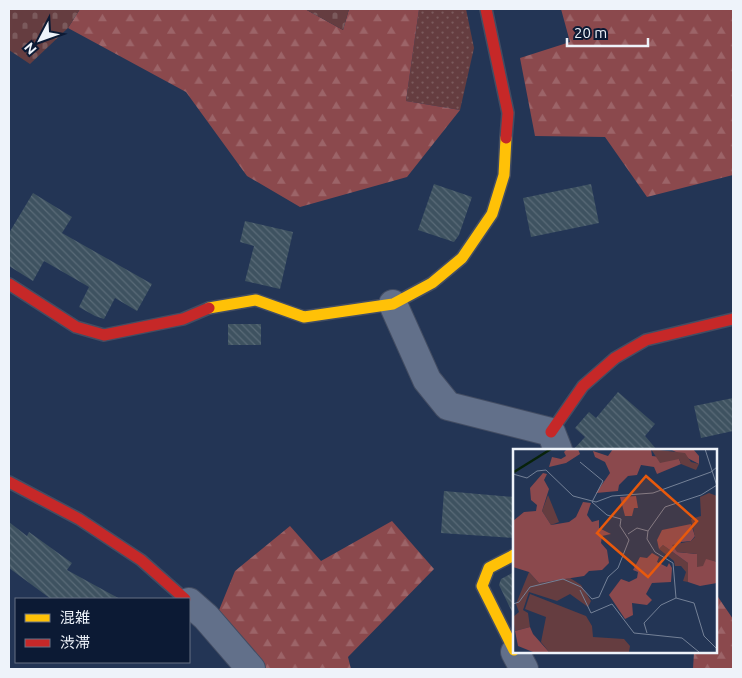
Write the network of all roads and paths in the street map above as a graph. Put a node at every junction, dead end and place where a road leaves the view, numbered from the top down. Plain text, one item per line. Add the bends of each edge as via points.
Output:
1 (486, 9) edge
2 (9, 284) edge
3 (393, 304) junction
4 (733, 319) edge
5 (555, 441) edge
6 (9, 482) edge
7 (513, 556) edge
8 (184, 598) edge
9 (190, 603) edge
10 (513, 647) edge
11 (516, 653) edge
12 (251, 669) edge
13 (524, 669) edge

1 - 3 street via 508,113 504,175 492,214 462,258 432,283
2 - 3 street via 76,328 104,335 183,319 214,306 256,300 304,317
3 - 5 street via 427,380 448,406
4 - 5 street via 646,340 616,358 583,386
6 - 8 street via 79,519 141,560
7 - 10 street via 489,568 482,586
9 - 12 street
11 - 13 street

